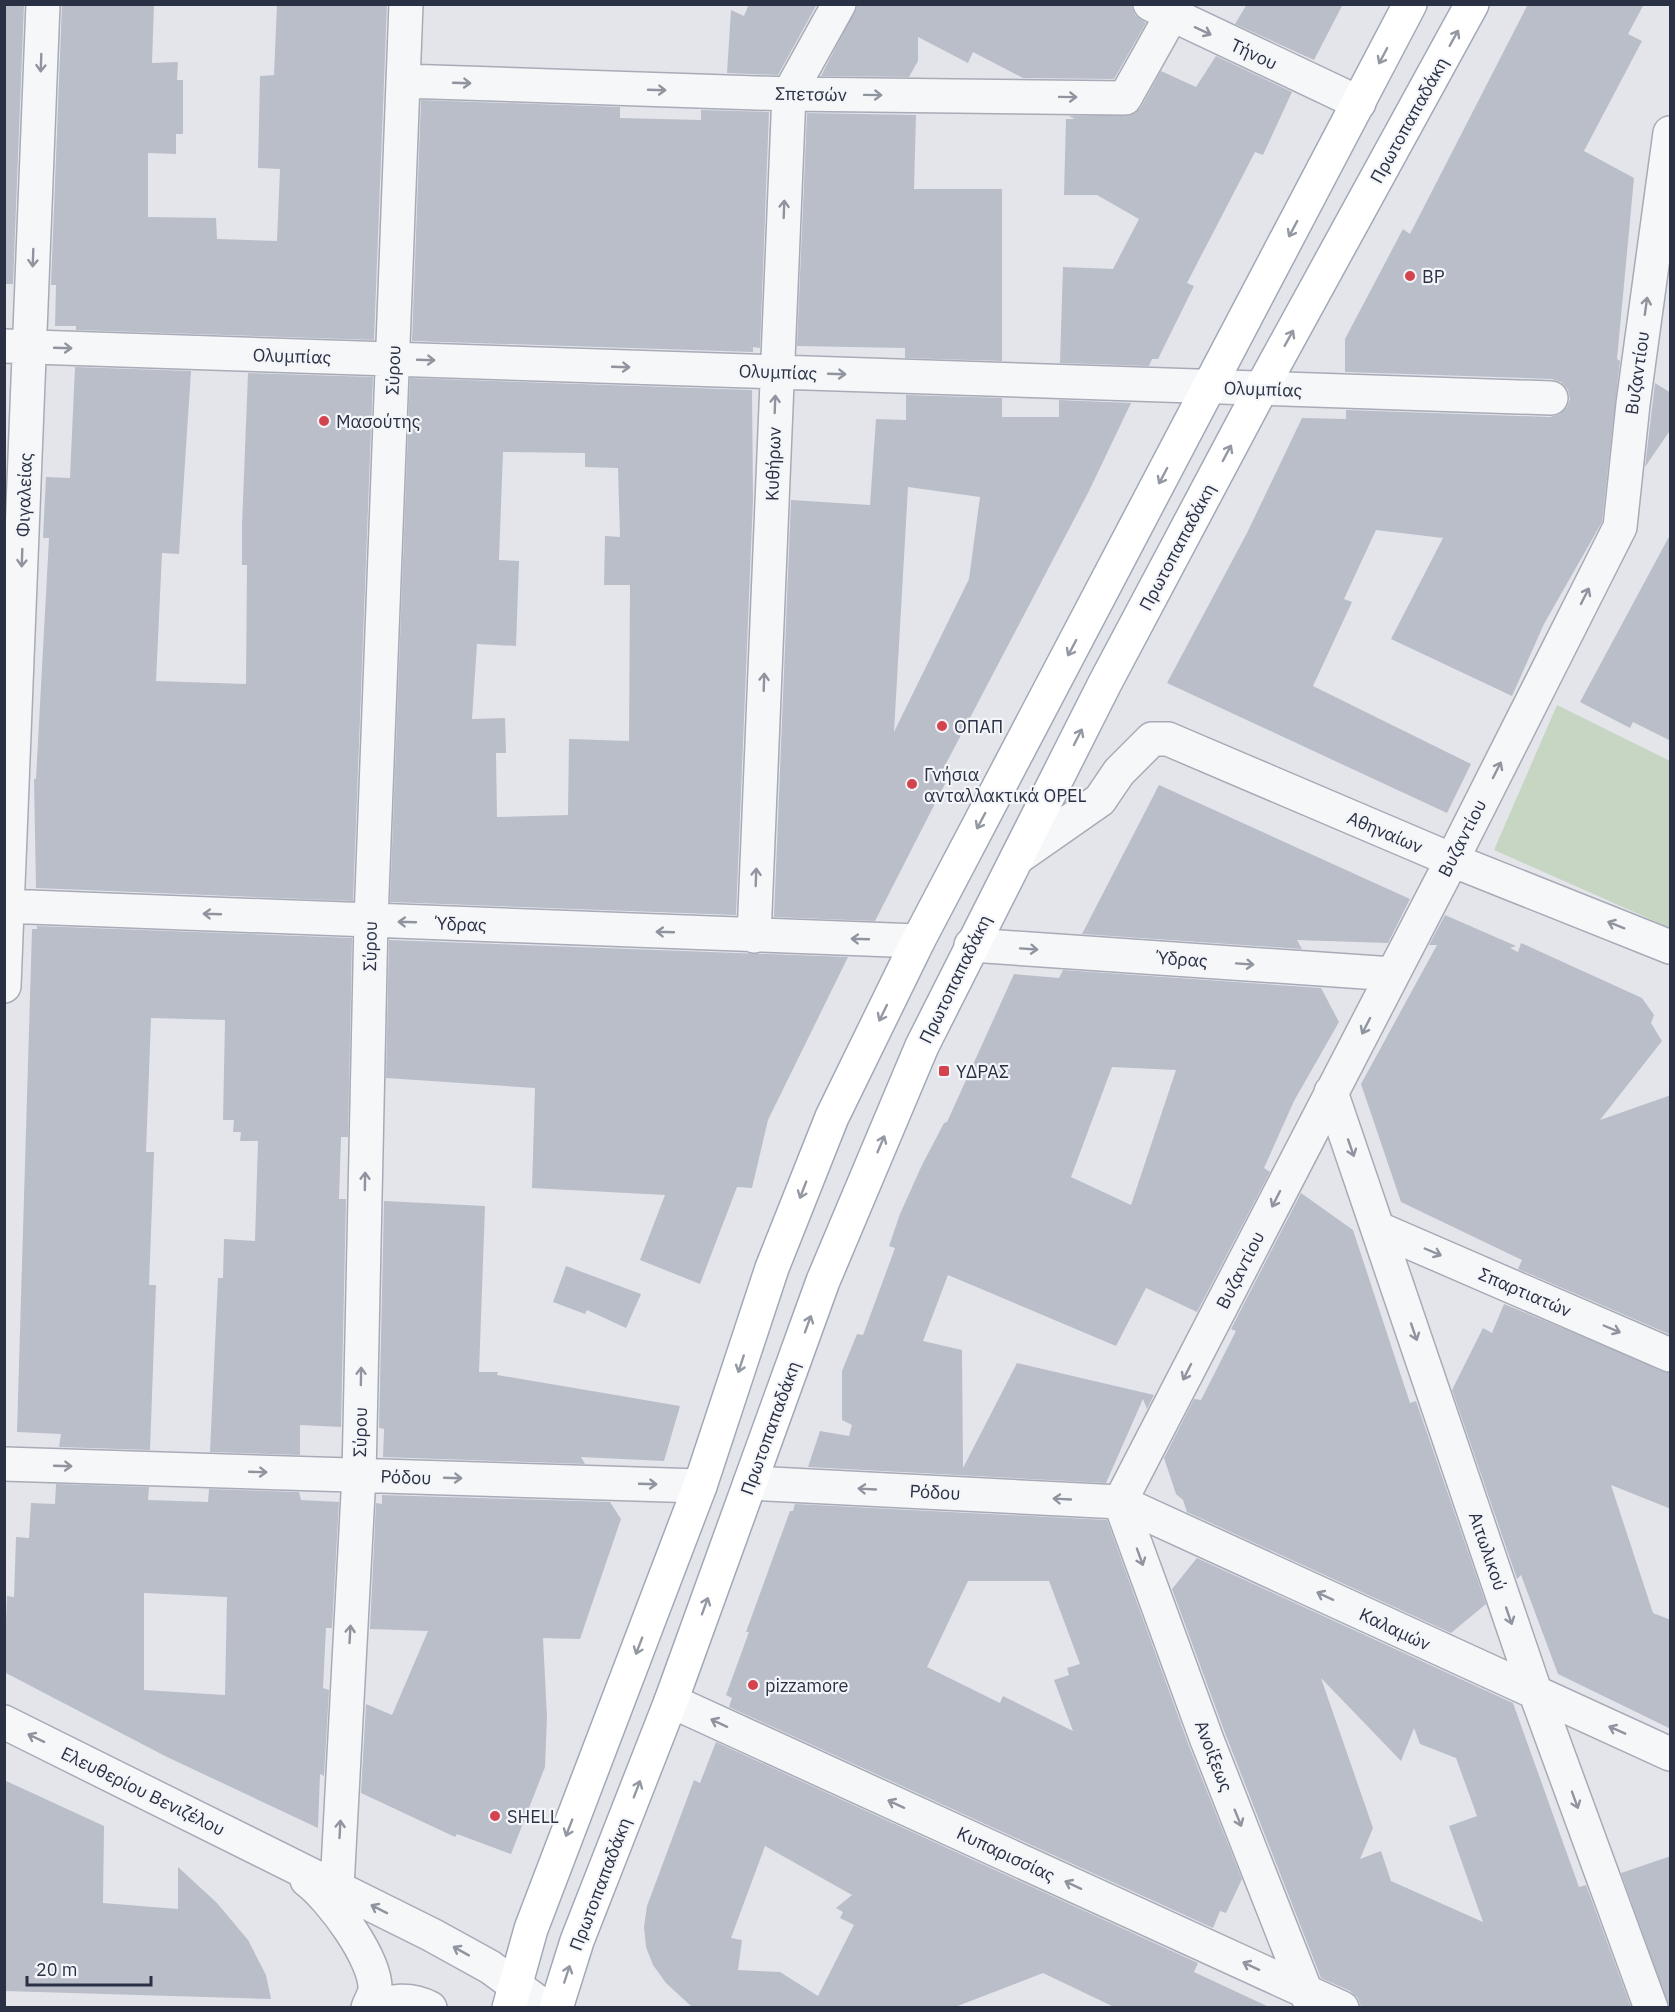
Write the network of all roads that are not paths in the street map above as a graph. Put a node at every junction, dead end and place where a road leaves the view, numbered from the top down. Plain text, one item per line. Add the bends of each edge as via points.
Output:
1 (44, 4) edge
2 (406, 4) edge
3 (839, 4) edge
4 (1410, 4) edge
5 (1472, 4) edge
6 (1161, 10) edge
7 (403, 81) junction
8 (789, 94) junction
9 (1359, 103) junction
10 (1671, 133) edge
11 (17, 346) edge
12 (393, 359) junction
13 (777, 372) junction
14 (1210, 387) junction
15 (1261, 389) junction
16 (1551, 398) dead end
17 (1017, 858) junction
18 (1452, 860) junction
19 (6, 906) edge
20 (371, 920) junction
21 (754, 936) junction
22 (918, 941) junction
23 (971, 945) junction
24 (1671, 947) edge
25 (1393, 974) junction
26 (4, 986) edge
27 (1331, 1092) junction
28 (1379, 1229) junction
29 (1671, 1355) edge
30 (4, 1464) edge
31 (359, 1475) junction
32 (750, 1483) junction
33 (700, 1486) junction
34 (1120, 1502) junction
35 (1536, 1694) junction
36 (671, 1701) junction
37 (4, 1722) edge
38 (1671, 1754) edge
39 (282, 1860) junction
40 (337, 1887) junction
41 (512, 1996) edge
42 (1309, 2000) edge
43 (369, 2007) edge
44 (430, 2007) edge
45 (546, 2007) edge
46 (556, 2007) edge
47 (1342, 2007) edge
48 (1651, 2007) edge

1 -> 11 street, Φιγαλείας
2 - 7 street, Σύρου
3 - 8 street, Κυθήρων
4 -> 9 main road
15 -> 5 main road, Πρωτοπαπαδάκη
8 -> 6 street, Σπετσών via 1125,98
6 -> 9 street, Τήνου
7 -> 8 street, Σπετσών
7 - 12 street, Σύρου
13 -> 8 street, Κυθήρων
9 -> 14 main road
18 -> 10 street, Βυζαντίου via 1620,527
11 -> 12 street, Ολυμπίας
11 -> 19 street, Φιγαλείας
12 -> 13 street, Ολυμπίας
12 - 20 street, Σύρου
13 -> 14 street, Ολυμπίας
21 -> 13 street, Κυθήρων
14 - 15 street, Ολυμπίας
14 -> 22 main road
15 - 16 street, Ολυμπίας
17 -> 15 main road, Πρωτοπαπαδάκη
17 - 18 street, Αθηναίων via 1100,800 1119,772 1152,739 1168,739
17 - 23 main road, Πρωτοπαπαδάκη
24 -> 18 street, Αθηναίων
18 - 25 street, Βυζαντίου
20 -> 19 street, Ύδρας
19 - 26 street, Φιγαλείας
21 -> 20 street, Ύδρας
31 -> 20 street, Σύρου
22 -> 21 street, Ύδρας
22 -> 33 main road via 831,1118 772,1268
23 -> 25 street, Ύδρας
32 -> 23 main road, Πρωτοπαπαδάκη via 823,1281 922,1046
25 -> 27 street, Βυζαντίου
27 -> 28 street, Αιτωλικού
27 -> 34 street, Βυζαντίου
28 -> 29 street, Σπαρτιατών
28 -> 35 street, Αιτωλικού
30 -> 31 street, Ρόδου
31 -> 33 street, Ρόδου
40 -> 31 street, Σύρου
34 -> 32 street, Ρόδου
36 -> 32 main road, Πρωτοπαπαδάκη
33 -> 41 main road via 531,1929
35 -> 34 street, Καλαμών
34 -> 42 street, Ανοίξεως via 1207,1740
38 -> 35 street, Καλαμών
35 -> 48 street, Αιτωλικού
42 -> 36 street, Κυπαρισσίας
46 -> 36 main road, Πρωτοπαπαδάκη
39 -> 37 street, Ελευθερίου Βενιζέλου
39 - 40 street, Ελευθερίου Βενιζέλου
39 - 43 street, Ελευθερίου Βενιζέλου via 314,1885 360,1943 371,1967 375,1991
41 -> 40 street, Ελευθερίου Βενιζέλου via 432,1935
41 - 45 street
42 - 47 street, Κυπαρισσίας
43 - 44 street via 415,2000

